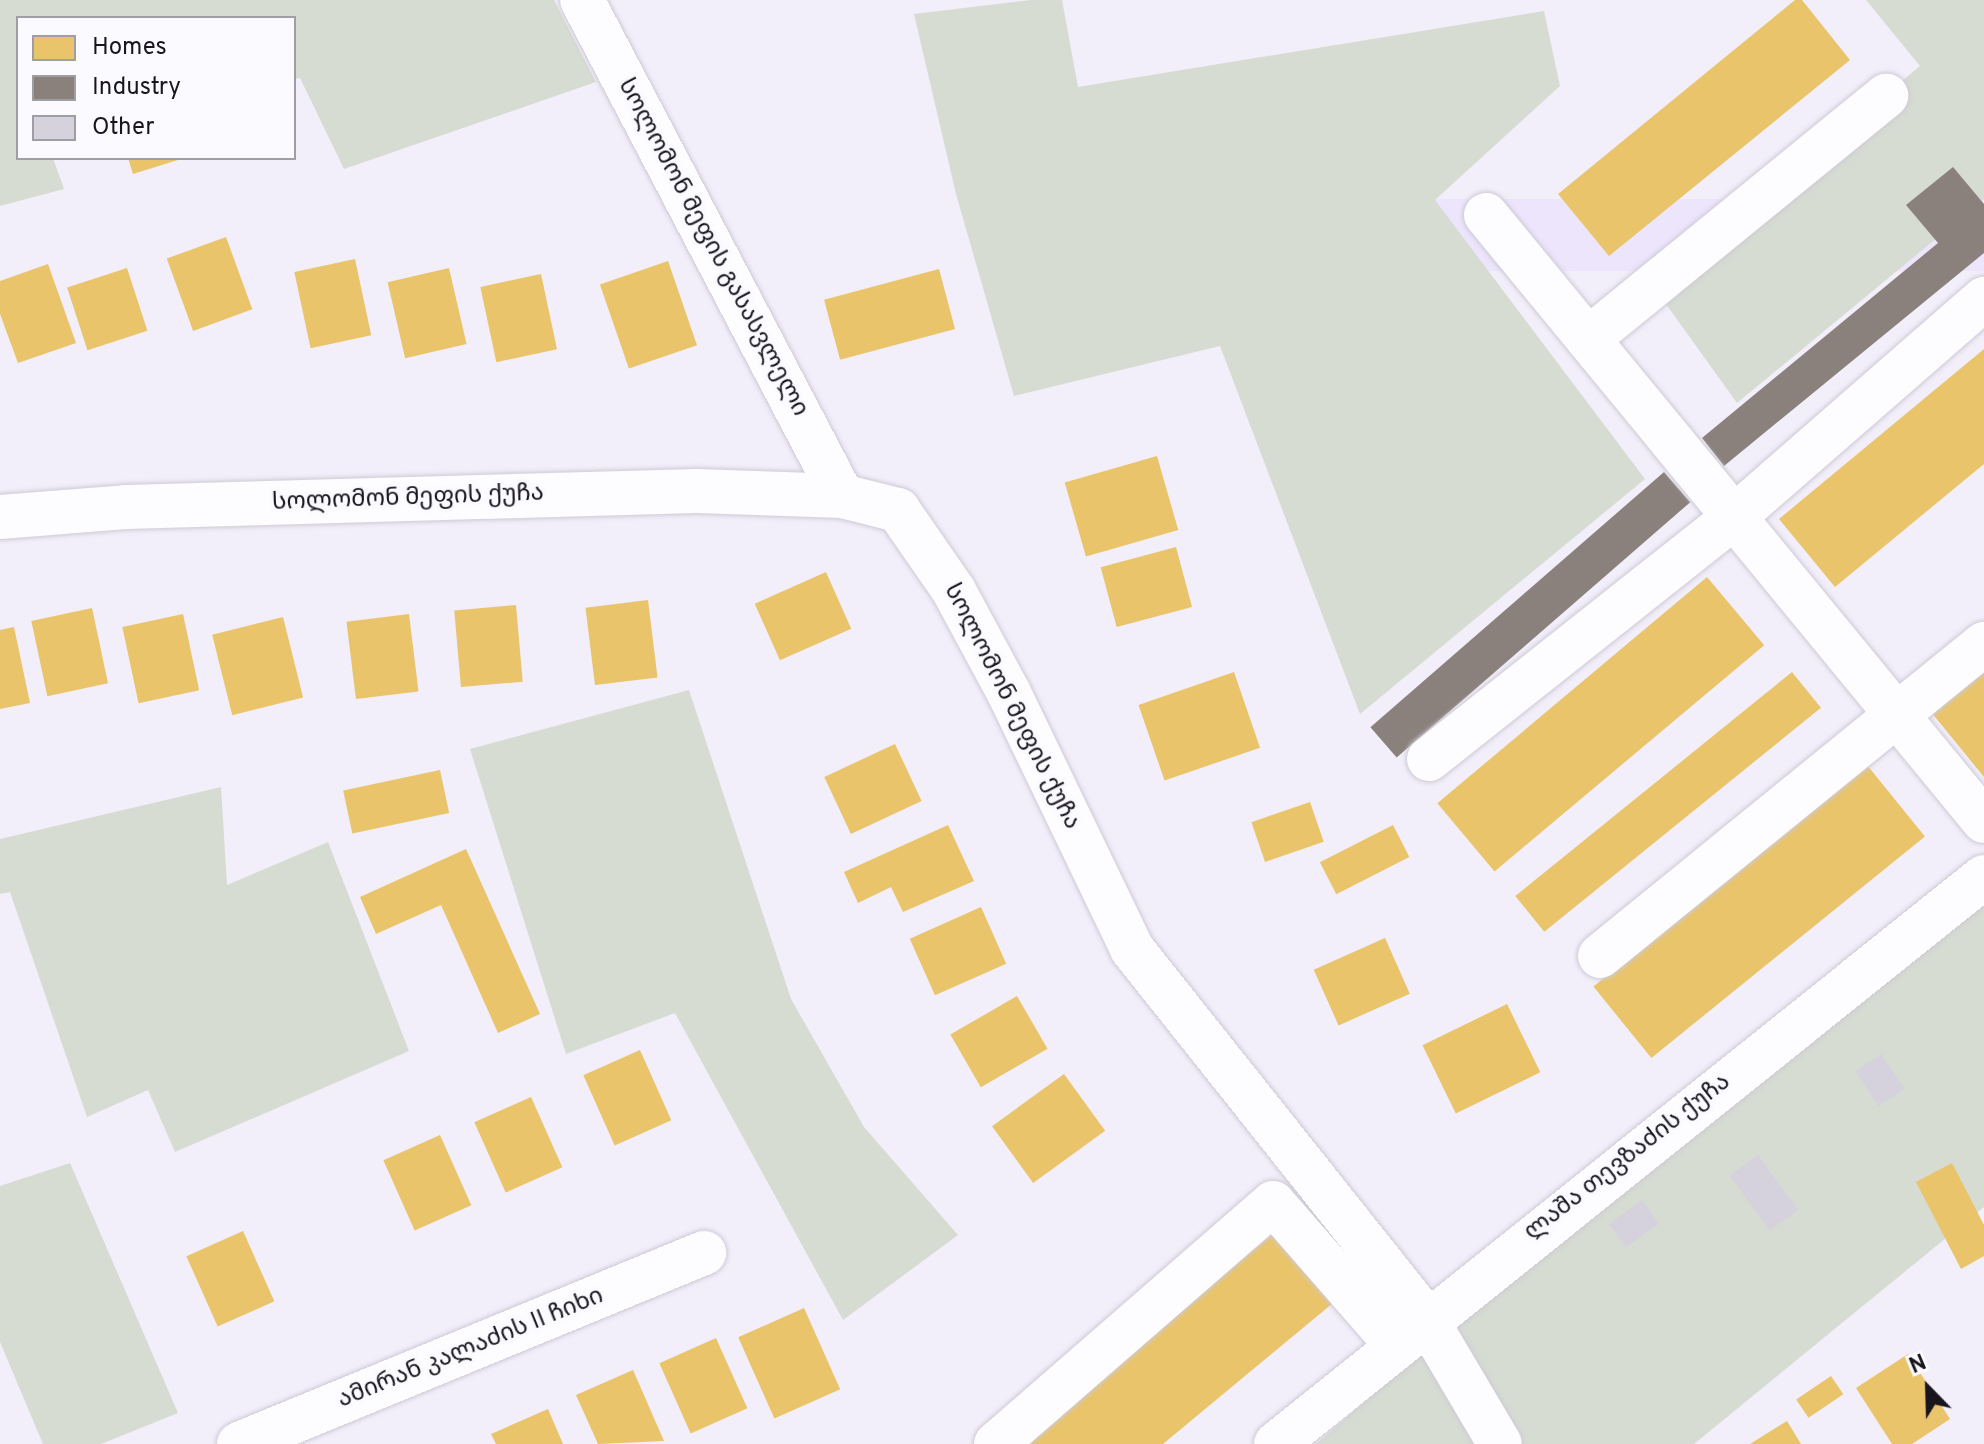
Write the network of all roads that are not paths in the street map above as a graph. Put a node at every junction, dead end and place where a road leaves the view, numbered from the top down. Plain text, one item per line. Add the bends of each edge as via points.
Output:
1 (582, 0) edge
2 (1886, 96) dead end
3 (1486, 215) dead end
4 (1984, 299) edge
5 (1588, 339) junction
6 (842, 496) junction
7 (0, 517) edge
8 (1734, 517) junction
9 (1984, 644) edge
10 (1895, 713) junction
11 (1429, 759) dead end
12 (1984, 821) edge
13 (1984, 877) edge
14 (1600, 956) dead end
15 (704, 1253) dead end
16 (1411, 1331) junction
17 (239, 1444) edge
18 (996, 1444) edge
19 (1276, 1444) edge
20 (1500, 1444) edge

1 - 6 street, სოლომონ მეფის გასასვლელი
2 - 5 street
3 - 5 street
4 - 8 street
5 - 8 street
6 - 7 street, სოლომონ მეფის ქუჩა via 697,491 126,507
6 - 16 street, სოლომონ მეფის ქუჩა via 898,510 954,591 1132,949
8 - 10 street
8 - 11 street
9 - 10 street
10 - 12 street
10 - 14 street
13 - 16 street, ლაშა თევზაძის ქუჩა
15 - 17 street, ამირან კალაძის II ჩიხი
16 - 18 street via 1273,1203
16 - 19 street, ლაშა თევზაძის ქუჩა
16 - 20 street, სოლომონ მეფის ქუჩა

